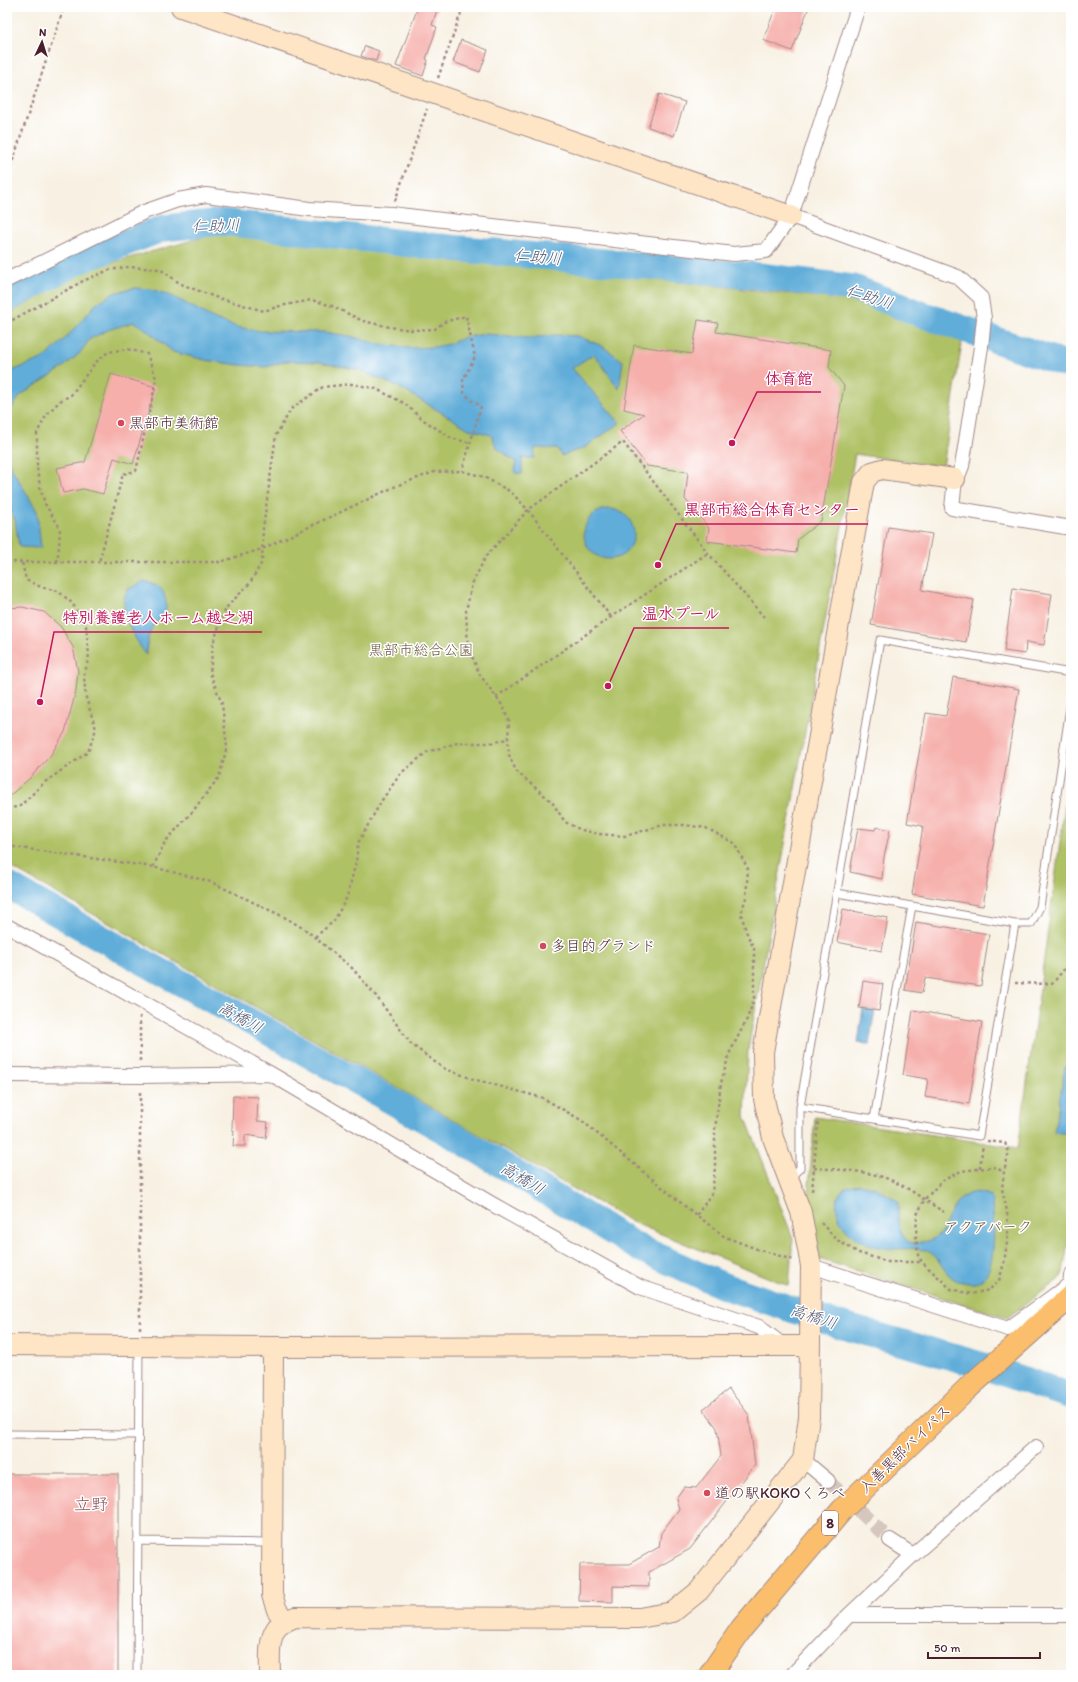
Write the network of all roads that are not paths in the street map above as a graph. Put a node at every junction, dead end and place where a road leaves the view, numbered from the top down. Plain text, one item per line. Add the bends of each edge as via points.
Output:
1 (181, 7) edge
2 (858, 7) edge
3 (791, 216) junction
4 (7, 280) edge
5 (955, 479) junction
6 (1071, 528) edge
7 (1071, 673) edge
8 (1071, 701) edge
9 (837, 893) junction
10 (912, 906) junction
11 (1015, 924) junction
12 (7, 926) edge
13 (271, 1074) junction
14 (7, 1075) edge
15 (800, 1107) junction
16 (874, 1119) junction
17 (789, 1180) junction
18 (811, 1272) junction
19 (1071, 1276) edge
20 (1071, 1296) edge
21 (7, 1345) edge
22 (138, 1346) junction
23 (784, 1346) junction
24 (809, 1346) junction
25 (273, 1347) junction
26 (7, 1434) edge
27 (138, 1435) junction
28 (1036, 1447) dead end
29 (803, 1460) junction
30 (828, 1481) tunnel mouth
31 (890, 1540) tunnel mouth
32 (137, 1541) junction
33 (271, 1543) junction
34 (913, 1555) junction
35 (849, 1615) junction
36 (1071, 1615) edge
37 (285, 1621) junction
38 (137, 1675) edge
39 (270, 1675) edge
40 (710, 1675) edge
41 (792, 1675) edge

1 - 3 street
2 - 3 street
3 - 4 street via 766,251 734,254 391,214 309,209 206,195 178,200 144,212
3 - 5 street via 958,277 981,298 984,318 980,347 962,466
5 - 6 street via 952,508
5 - 17 street via 882,469 872,472 864,482 764,1052 764,1099 773,1138
7 - 9 lane via 880,640
8 - 11 lane via 1040,907 1031,924
9 - 10 lane
9 - 15 lane
10 - 11 lane
10 - 16 lane
11 - 16 lane via 979,1136
12 - 13 street
13 - 14 street
13 - 23 street via 492,1204 640,1287 759,1328
15 - 16 lane
15 - 17 lane via 800,1168
17 - 18 street via 801,1212
18 - 19 street via 1008,1329 1070,1284
18 - 24 street
20 - 40 highway, 入善黒部バイパス / 8 via 968,1388 842,1510 742,1628
21 - 22 street
22 - 25 street
22 - 27 lane
23 - 24 street
23 - 25 street
24 - 29 street via 810,1417
25 - 33 street
26 - 27 lane
27 - 32 lane
28 - 34 street
29 - 30 street
29 - 37 street via 699,1591 673,1612 639,1618 308,1616
31 - 34 street
32 - 33 lane
32 - 38 lane
33 - 37 street via 272,1596 276,1610
34 - 35 street
35 - 36 street
35 - 41 street
37 - 39 street via 276,1628 271,1642

